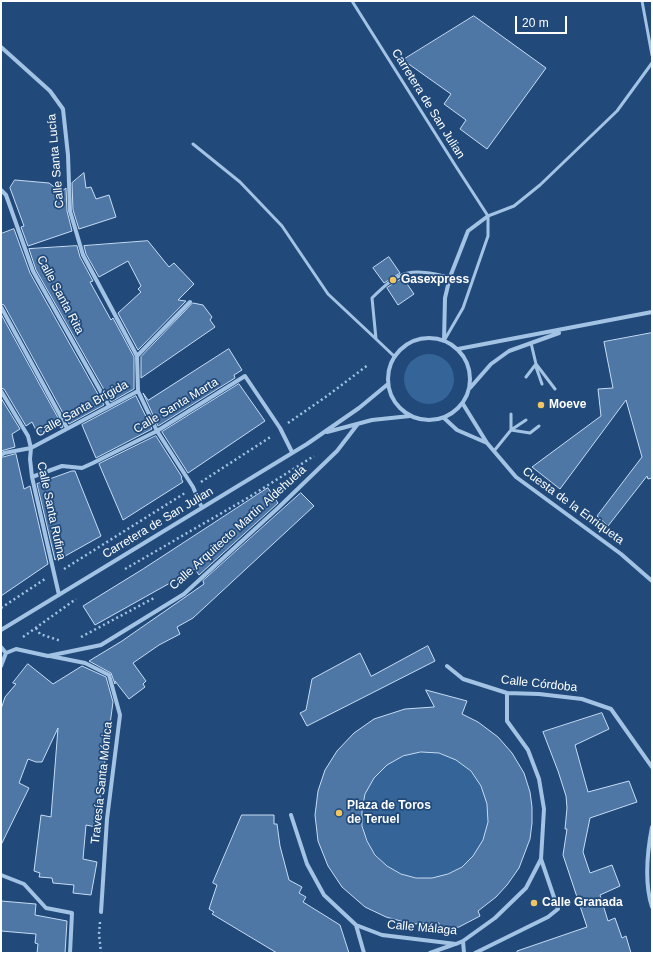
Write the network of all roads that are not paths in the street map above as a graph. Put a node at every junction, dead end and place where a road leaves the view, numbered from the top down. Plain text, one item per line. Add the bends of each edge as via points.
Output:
1 (352, 1) edge
2 (642, 1) edge
3 (1, 47) edge
4 (652, 55) edge
5 (652, 63) edge
6 (193, 144) dead end
7 (1, 190) edge
8 (488, 216) junction
9 (450, 277) junction
10 (190, 302) dead end
11 (1, 307) edge
12 (652, 312) edge
13 (570, 328) junction
14 (376, 339) junction
15 (444, 341) junction
16 (531, 343) junction
17 (458, 349) junction
18 (137, 356) junction
19 (395, 357) junction
20 (536, 364) junction
21 (526, 377) dead end
22 (388, 384) junction
23 (542, 384) dead end
24 (470, 388) junction
25 (555, 389) dead end
26 (1, 391) edge
27 (138, 391) junction
28 (463, 404) junction
29 (109, 406) junction
30 (511, 414) dead end
31 (410, 416) junction
32 (444, 418) junction
33 (526, 420) dead end
34 (357, 425) junction
35 (539, 426) dead end
36 (67, 428) junction
37 (511, 430) junction
38 (157, 431) junction
39 (325, 433) junction
40 (487, 443) junction
41 (31, 448) junction
42 (494, 451) junction
43 (292, 452) junction
44 (1, 455) edge
45 (32, 477) junction
46 (202, 508) junction
47 (652, 581) edge
48 (59, 595) junction
49 (1, 630) edge
50 (1, 646) edge
51 (6, 654) junction
52 (48, 656) junction
53 (1, 666) edge
54 (447, 666) dead end
55 (507, 693) junction
56 (652, 767) edge
57 (291, 815) dead end
58 (652, 827) edge
59 (541, 859) junction
60 (1, 875) edge
61 (652, 907) edge
62 (101, 912) road end
63 (356, 925) junction
64 (463, 941) junction
65 (456, 944) junction
66 (70, 953) edge
67 (364, 953) edge
68 (430, 953) edge
69 (464, 953) edge
70 (475, 953) edge

1 - 8 lane, Carretera de San Julian
2 - 4 lane
3 - 18 street, Calle Santa Lucía via 50,92 63,109 70,211 83,255
5 - 8 lane via 617,111 540,185 514,206
6 - 14 lane via 240,182 282,226 328,294
7 - 29 street, Calle Santa Rita via 6,195 33,271
8 - 9 street via 468,231
8 - 15 lane via 488,236 465,301
9 - 14 lane via 421,271 401,274 385,285 372,298
9 - 15 street via 445,298
10 - 18 street
11 - 36 street
12 - 13 street
13 - 16 street
13 - 17 street
14 - 19 lane
15 - 17 street
15 - 19 street via 430,338 416,340 404,347
16 - 20 lane
16 - 24 street via 509,351 491,364
17 - 24 street via 466,361 470,374
18 - 27 street, Calle Santa Brígida
19 - 22 street via 389,370
20 - 21 lane
20 - 23 lane
20 - 25 lane
22 - 31 street via 396,403
22 - 39 street, Carretera de San Julian
24 - 28 street
26 - 41 street, Calle Santa Rufina via 28,436
27 - 29 street, Calle Santa Brígida
27 - 38 street
28 - 32 street
28 - 40 street, Cuesta de la Enriqueta
29 - 36 street, Calle Santa Brígida
30 - 37 lane
31 - 32 street via 432,421
31 - 34 street, Carretera de San Julian via 372,420
32 - 40 street, Cuesta de la Enriqueta via 458,430
33 - 37 lane
34 - 39 street, Carretera de San Julian
34 - 52 street, Calle Arquitecto Martín Aldehuela via 331,456 278,508 184,594 101,645
35 - 37 lane via 530,434
36 - 41 street, Calle Santa Brígida
37 - 42 lane
38 - 43 street, Calle Santa Marta via 244,376 280,428
38 - 45 street, Calle Santa Marta via 82,468 62,466
38 - 46 street via 193,487
39 - 43 street, Carretera de San Julian
40 - 42 street, Cuesta de la Enriqueta
41 - 44 street, Calle Santa Brígida
41 - 45 street, Calle Santa Rufina
42 - 47 street, Cuesta de la Enriqueta via 516,477 621,554
43 - 46 street, Carretera de San Julian
45 - 48 street, Calle Santa Rufina
46 - 48 street, Carretera de San Julian
48 - 49 street, Carretera de San Julian
50 - 51 street
51 - 52 street, Calle Arquitecto Martín Aldehuela via 16,649
51 - 53 street
52 - 62 street, Travesía Santa Mónica via 85,663 108,675 120,715 107,818
54 - 55 street, Calle Córdoba via 463,679
55 - 56 street, Calle Córdoba via 582,699 611,709
55 - 59 street via 507,721 528,750 539,779 544,809
57 - 63 street, Calle Málaga via 307,864 324,894
58 - 61 street via 647,856 648,895
59 - 64 street via 526,888 496,918
59 - 70 street via 558,909 548,917
60 - 66 street via 24,884 46,908 72,914
63 - 65 street, Calle Málaga via 382,935
63 - 67 street, Calle Málaga
64 - 65 street, Calle Málaga
64 - 69 street
65 - 68 street

